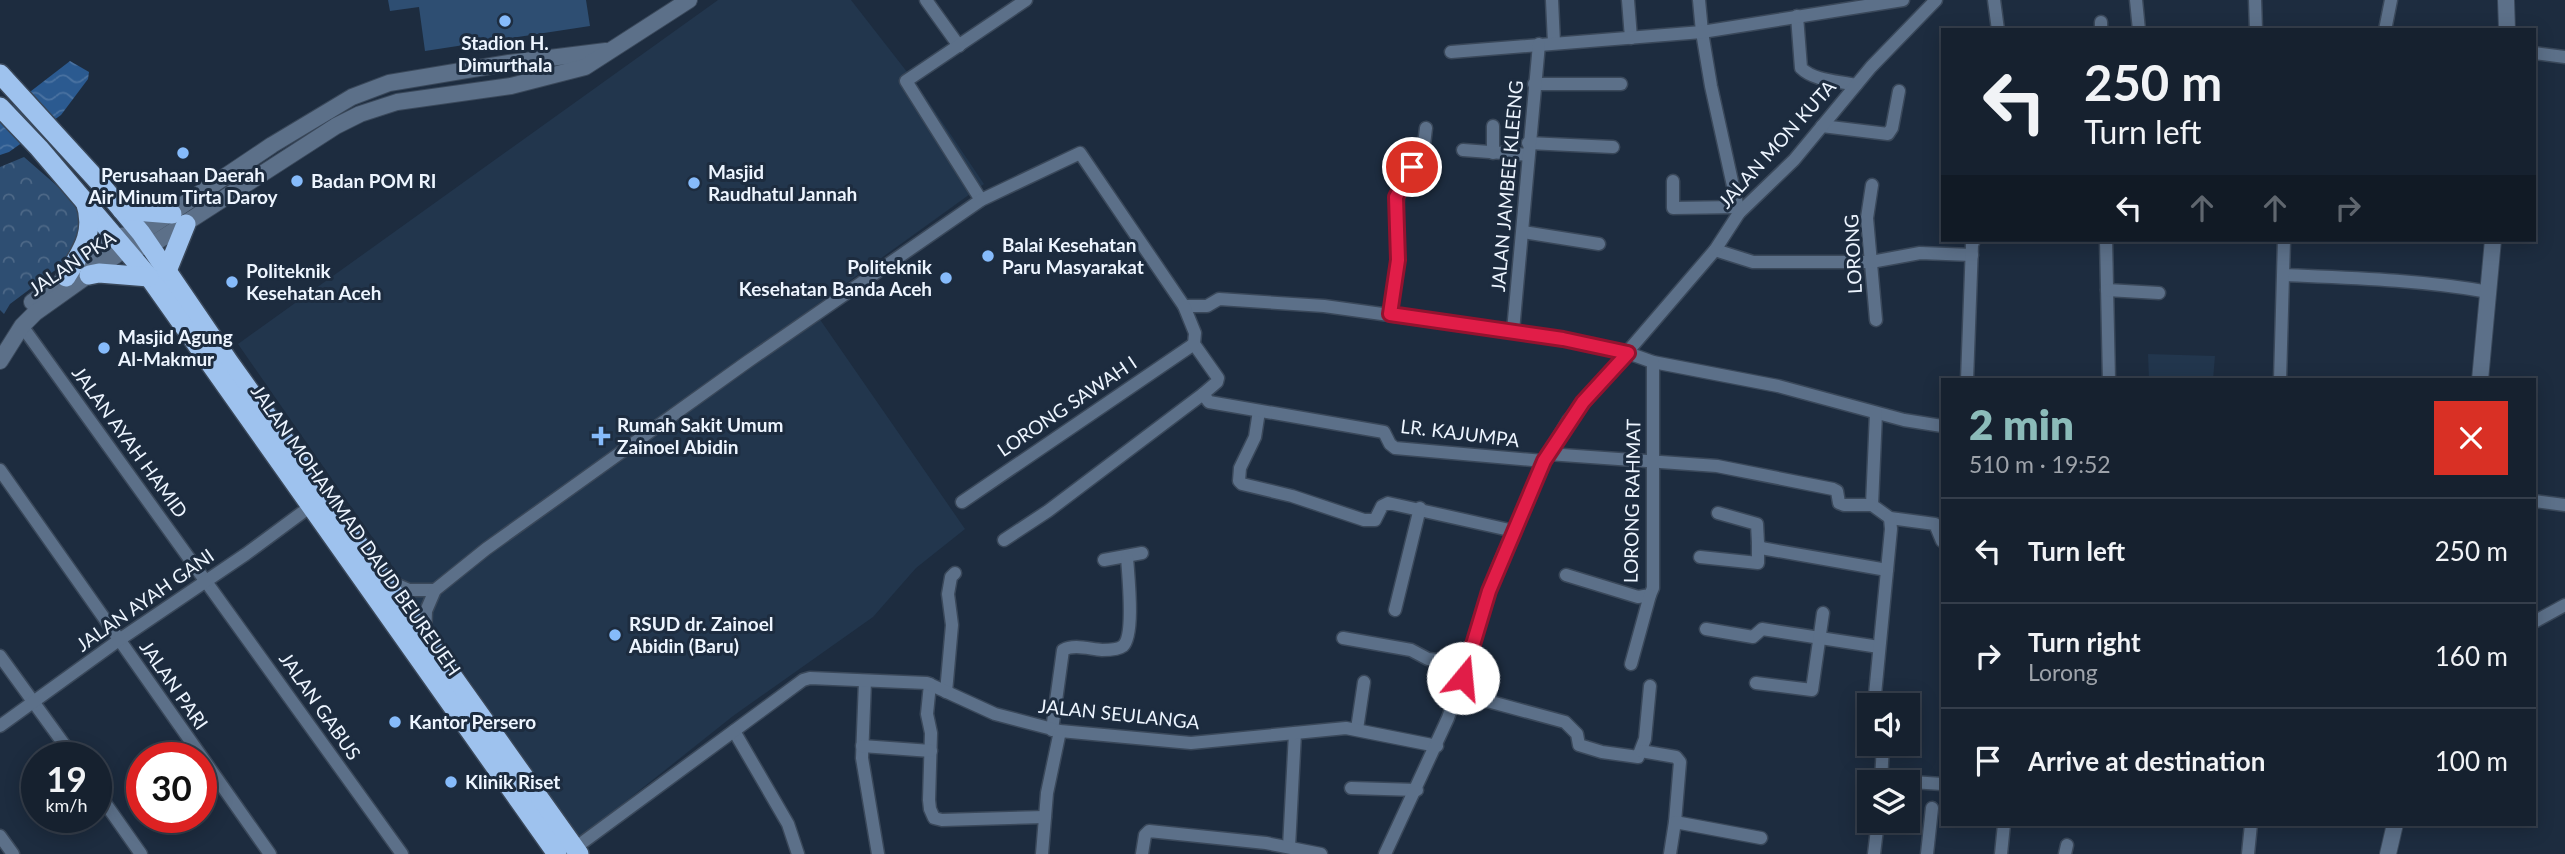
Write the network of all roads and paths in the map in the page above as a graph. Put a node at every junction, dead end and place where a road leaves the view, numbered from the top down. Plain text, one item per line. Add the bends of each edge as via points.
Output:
1 (690, 0) edge
2 (926, 0) edge
3 (1024, 0) edge
4 (1552, 0) edge
5 (1628, 0) edge
6 (1699, 0) edge
7 (1903, 0) edge
8 (1936, 0) edge
9 (1994, 0) edge
10 (2136, 0) edge
11 (2255, 0) edge
12 (2391, 0) edge
13 (2506, 0) edge
14 (1797, 16) junction
15 (1998, 28) edge
16 (2138, 28) edge
17 (2256, 28) edge
18 (2385, 28) edge
19 (2507, 28) edge
20 (1702, 32) junction
21 (1631, 38) junction
22 (1554, 43) junction
23 (1539, 44) junction
24 (959, 46) junction
25 (608, 51) junction
26 (1451, 51) dead end
27 (2536, 54) edge
28 (2565, 57) edge
29 (509, 63) junction
30 (444, 75) junction
31 (3, 77) edge
32 (1534, 84) junction
33 (1621, 85) dead end
34 (1856, 85) junction
35 (511, 86) junction
36 (1899, 91) dead end
37 (447, 95) junction
38 (352, 97) junction
39 (0, 107) edge
40 (360, 114) junction
41 (1493, 126) dead end
42 (1822, 126) junction
43 (1426, 128) dead end
44 (47, 142) junction
45 (1614, 147) dead end
46 (1528, 149) junction
47 (1463, 150) dead end
48 (1493, 153) junction
49 (1673, 181) dead end
50 (1872, 185) dead end
51 (85, 200) junction
52 (981, 200) junction
53 (122, 210) junction
54 (1738, 210) junction
55 (179, 219) junction
56 (1523, 232) junction
57 (146, 240) junction
58 (1974, 242) edge
59 (2106, 242) edge
60 (2284, 242) edge
61 (2493, 242) edge
62 (120, 243) junction
63 (1599, 244) dead end
64 (1715, 250) junction
65 (1972, 256) junction
66 (1871, 262) junction
67 (158, 274) junction
68 (89, 275) junction
69 (2284, 275) junction
70 (66, 277) junction
71 (2107, 290) junction
72 (2489, 292) junction
73 (2160, 293) dead end
74 (1184, 306) junction
75 (1390, 314) junction
76 (1876, 320) dead end
77 (22, 326) junction
78 (1513, 331) junction
79 (0, 341) edge
80 (1194, 344) junction
81 (1628, 353) junction
82 (0, 362) edge
83 (1653, 362) junction
84 (1967, 378) edge
85 (2109, 378) edge
86 (2280, 378) edge
87 (2480, 378) edge
88 (1203, 394) junction
89 (1259, 411) junction
90 (1876, 413) junction
91 (1941, 426) edge
92 (287, 457) junction
93 (1546, 458) junction
94 (1653, 460) junction
95 (0, 470) edge
96 (2536, 501) edge
97 (962, 502) dead end
98 (1872, 505) junction
99 (2565, 505) edge
100 (311, 506) junction
101 (1420, 508) junction
102 (1718, 513) dead end
103 (1890, 518) junction
104 (1514, 531) junction
105 (1941, 539) edge
106 (1004, 540) dead end
107 (1758, 543) junction
108 (1142, 553) dead end
109 (1127, 557) junction
110 (1700, 557) dead end
111 (1104, 560) dead end
112 (1887, 570) junction
113 (955, 573) dead end
114 (1566, 575) dead end
115 (383, 579) junction
116 (207, 580) junction
117 (435, 590) junction
118 (1650, 595) junction
119 (2565, 605) edge
120 (1395, 610) dead end
121 (1824, 613) dead end
122 (2536, 621) edge
123 (1706, 629) dead end
124 (425, 637) junction
125 (1820, 637) junction
126 (1343, 638) dead end
127 (119, 640) junction
128 (1879, 647) junction
129 (0, 656) edge
130 (1467, 663) junction
131 (1631, 664) dead end
132 (865, 681) junction
133 (1364, 681) dead end
134 (1756, 683) dead end
135 (930, 684) junction
136 (1650, 686) dead end
137 (946, 692) junction
138 (1458, 692) junction
139 (1875, 693) edge
140 (460, 700) junction
141 (33, 703) junction
142 (0, 726) edge
143 (1357, 729) junction
144 (734, 731) junction
145 (1056, 731) junction
146 (1295, 733) junction
147 (62, 742) edge
148 (862, 746) junction
149 (1437, 746) junction
150 (931, 751) junction
151 (1642, 751) junction
152 (1920, 783) edge
153 (1941, 784) edge
154 (1351, 788) dead end
155 (1417, 790) junction
156 (1932, 808) dead end
157 (112, 813) edge
158 (1045, 817) junction
159 (1675, 822) junction
160 (2004, 826) edge
161 (2250, 826) edge
162 (2395, 826) edge
163 (1877, 833) edge
164 (0, 836) edge
165 (1761, 838) dead end
166 (1289, 847) junction
167 (570, 852) edge
168 (13, 854) edge
169 (141, 854) edge
170 (270, 854) edge
171 (402, 854) edge
172 (798, 854) edge
173 (878, 854) edge
174 (1042, 854) edge
175 (1142, 854) edge
176 (1321, 854) edge
177 (1385, 854) edge
178 (1670, 854) edge
179 (1874, 854) edge
180 (1927, 854) edge
181 (2001, 854) edge
182 (2248, 854) edge
183 (2388, 854) edge

1 - 25 street
2 - 24 street
3 - 24 street
4 - 22 street
5 - 21 street
6 - 20 street
7 - 14 street
8 - 34 street, JALAN MON KUTA
9 - 15 street
10 - 16 street
11 - 17 street
12 - 18 street
13 - 19 street
14 - 20 street
14 - 34 street via 1801,68 1814,76
20 - 21 street
20 - 54 street
21 - 22 street
22 - 23 street
23 - 26 street
23 - 32 street, JALAN JAMBEE KLEENG
24 - 52 street via 906,81
25 - 29 street
25 - 35 street via 585,67
27 - 28 street
29 - 30 street
29 - 35 street
30 - 37 street
30 - 38 street via 390,83
31 - 44 highway
32 - 33 street
32 - 46 street, JALAN JAMBEE KLEENG
34 - 42 street, JALAN MON KUTA
35 - 37 street
36 - 42 street via 1888,134
37 - 40 street via 397,102
38 - 40 street
38 - 55 street via 281,139
39 - 44 highway
40 - 55 street
41 - 48 street
42 - 54 street, JALAN MON KUTA via 1794,160
43 - 75 street via 1422,162 1412,167 1396,197 1398,260
44 - 51 highway, JALAN MOHAMMAD DAUD BEUREUEH
44 - 53 highway, JALAN MOHAMMAD DAUD BEUREUEH
45 - 46 street
46 - 48 street
46 - 56 street, JALAN JAMBEE KLEENG
47 - 48 street
49 - 54 street via 1673,208
50 - 66 street, LORONG via 1867,218
51 - 62 highway, JALAN MOHAMMAD DAUD BEUREUEH
51 - 70 highway via 89,232
52 - 74 street via 1080,153
52 - 117 street via 502,537
53 - 55 highway
53 - 57 highway, JALAN MOHAMMAD DAUD BEUREUEH
54 - 64 street, JALAN MON KUTA
55 - 57 street
55 - 67 highway
56 - 63 street
56 - 78 street, JALAN JAMBEE KLEENG
57 - 62 street, JALAN PKA
57 - 67 highway, JALAN MOHAMMAD DAUD BEUREUEH
58 - 65 street
59 - 71 street
60 - 69 street
61 - 72 street
62 - 67 highway, JALAN MOHAMMAD DAUD BEUREUEH
62 - 68 street, JALAN PKA
62 - 70 street, JALAN PKA
64 - 66 street via 1753,262
64 - 81 street, JALAN MON KUTA
65 - 66 street via 1920,253
65 - 84 street
66 - 76 street, LORONG
67 - 68 highway
67 - 92 highway, JALAN MOHAMMAD DAUD BEUREUEH
68 - 77 street, JALAN PKA
69 - 72 street
69 - 86 street
70 - 79 street, JALAN PKA via 18,315
71 - 73 street
71 - 85 street
72 - 87 street
74 - 75 street via 1207,306 1219,299
74 - 80 street via 1195,333
75 - 78 street
77 - 82 street, JALAN PKA
77 - 116 street, JALAN AYAH HAMID
78 - 81 street
80 - 88 street via 1218,378
80 - 97 street, LORONG SAWAH I
81 - 83 street
81 - 93 street, JALAN MON KUTA via 1583,402
83 - 90 street via 1778,386
83 - 94 street, LORONG RAHMAT
88 - 89 street via 1209,402
88 - 106 street
89 - 93 street, LR. KAJUMPA via 1384,432 1395,448
89 - 101 street via 1255,438 1238,472 1242,484 1371,521 1386,503
90 - 91 street
90 - 98 street
92 - 100 highway, JALAN MOHAMMAD DAUD BEUREUEH
92 - 115 highway, JALAN MOHAMMAD DAUD BEUREUEH
93 - 94 street, LR. KAJUMPA
93 - 104 street, JALAN MON KUTA
94 - 98 street, LR. KAJUMPA via 1717,466 1833,489 1839,503
94 - 118 street, LORONG RAHMAT
95 - 127 street, JALAN PARI
96 - 99 street
98 - 103 street
100 - 116 street, JALAN AYAH GANI
100 - 140 highway, JALAN MOHAMMAD DAUD BEUREUEH
101 - 104 street
101 - 120 street
102 - 107 street via 1757,524
103 - 105 street via 1935,524
103 - 112 street
104 - 130 street, JALAN MON KUTA
107 - 110 street via 1758,563
107 - 112 street
108 - 109 street
109 - 111 street
109 - 145 street via 1127,639 1114,649 1063,650
112 - 128 street
113 - 137 street via 948,594 952,625
114 - 118 street, LORONG RAHMAT via 1638,597
115 - 117 street via 409,590
115 - 124 highway, JALAN MOHAMMAD DAUD BEUREUEH
116 - 127 street, JALAN AYAH GANI
116 - 171 street, JALAN GABUS
117 - 124 street via 426,611
118 - 131 street
119 - 122 street
121 - 125 street
123 - 125 street via 1753,637 1762,629
124 - 140 highway, JALAN MOHAMMAD DAUD BEUREUEH
125 - 128 street
125 - 134 street via 1812,690
126 - 130 street via 1411,650 1428,659
127 - 141 street, JALAN AYAH GANI
127 - 170 street, JALAN PARI
128 - 139 street
129 - 141 street
130 - 138 street, JALAN MON KUTA
132 - 135 street
132 - 144 street via 803,680
132 - 148 street
133 - 143 street
135 - 137 street, JALAN SEULANGA
135 - 150 street
136 - 151 street
137 - 145 street, JALAN SEULANGA via 995,714
138 - 149 street, JALAN MON KUTA
138 - 151 street via 1564,722 1577,734 1579,745 1638,757
140 - 167 highway, JALAN MOHAMMAD DAUD BEUREUEH
141 - 142 street, JALAN AYAH GANI
141 - 147 street
143 - 146 street, JALAN SEULANGA
143 - 149 street, JALAN SEULANGA
144 - 167 street
144 - 172 street via 788,824
145 - 146 street, JALAN SEULANGA via 1173,743
145 - 158 street
146 - 166 street
148 - 150 street
148 - 173 street
149 - 155 street, JALAN MON KUTA
150 - 158 street via 929,800 934,818
151 - 159 street via 1676,757 1680,762
152 - 153 street
154 - 155 street
155 - 177 street, JALAN MON KUTA
156 - 180 street
157 - 169 street
158 - 174 street
159 - 165 street
159 - 178 street
160 - 181 street
161 - 182 street
162 - 183 street
163 - 179 street
164 - 168 street
166 - 175 street via 1149,831
166 - 176 street

